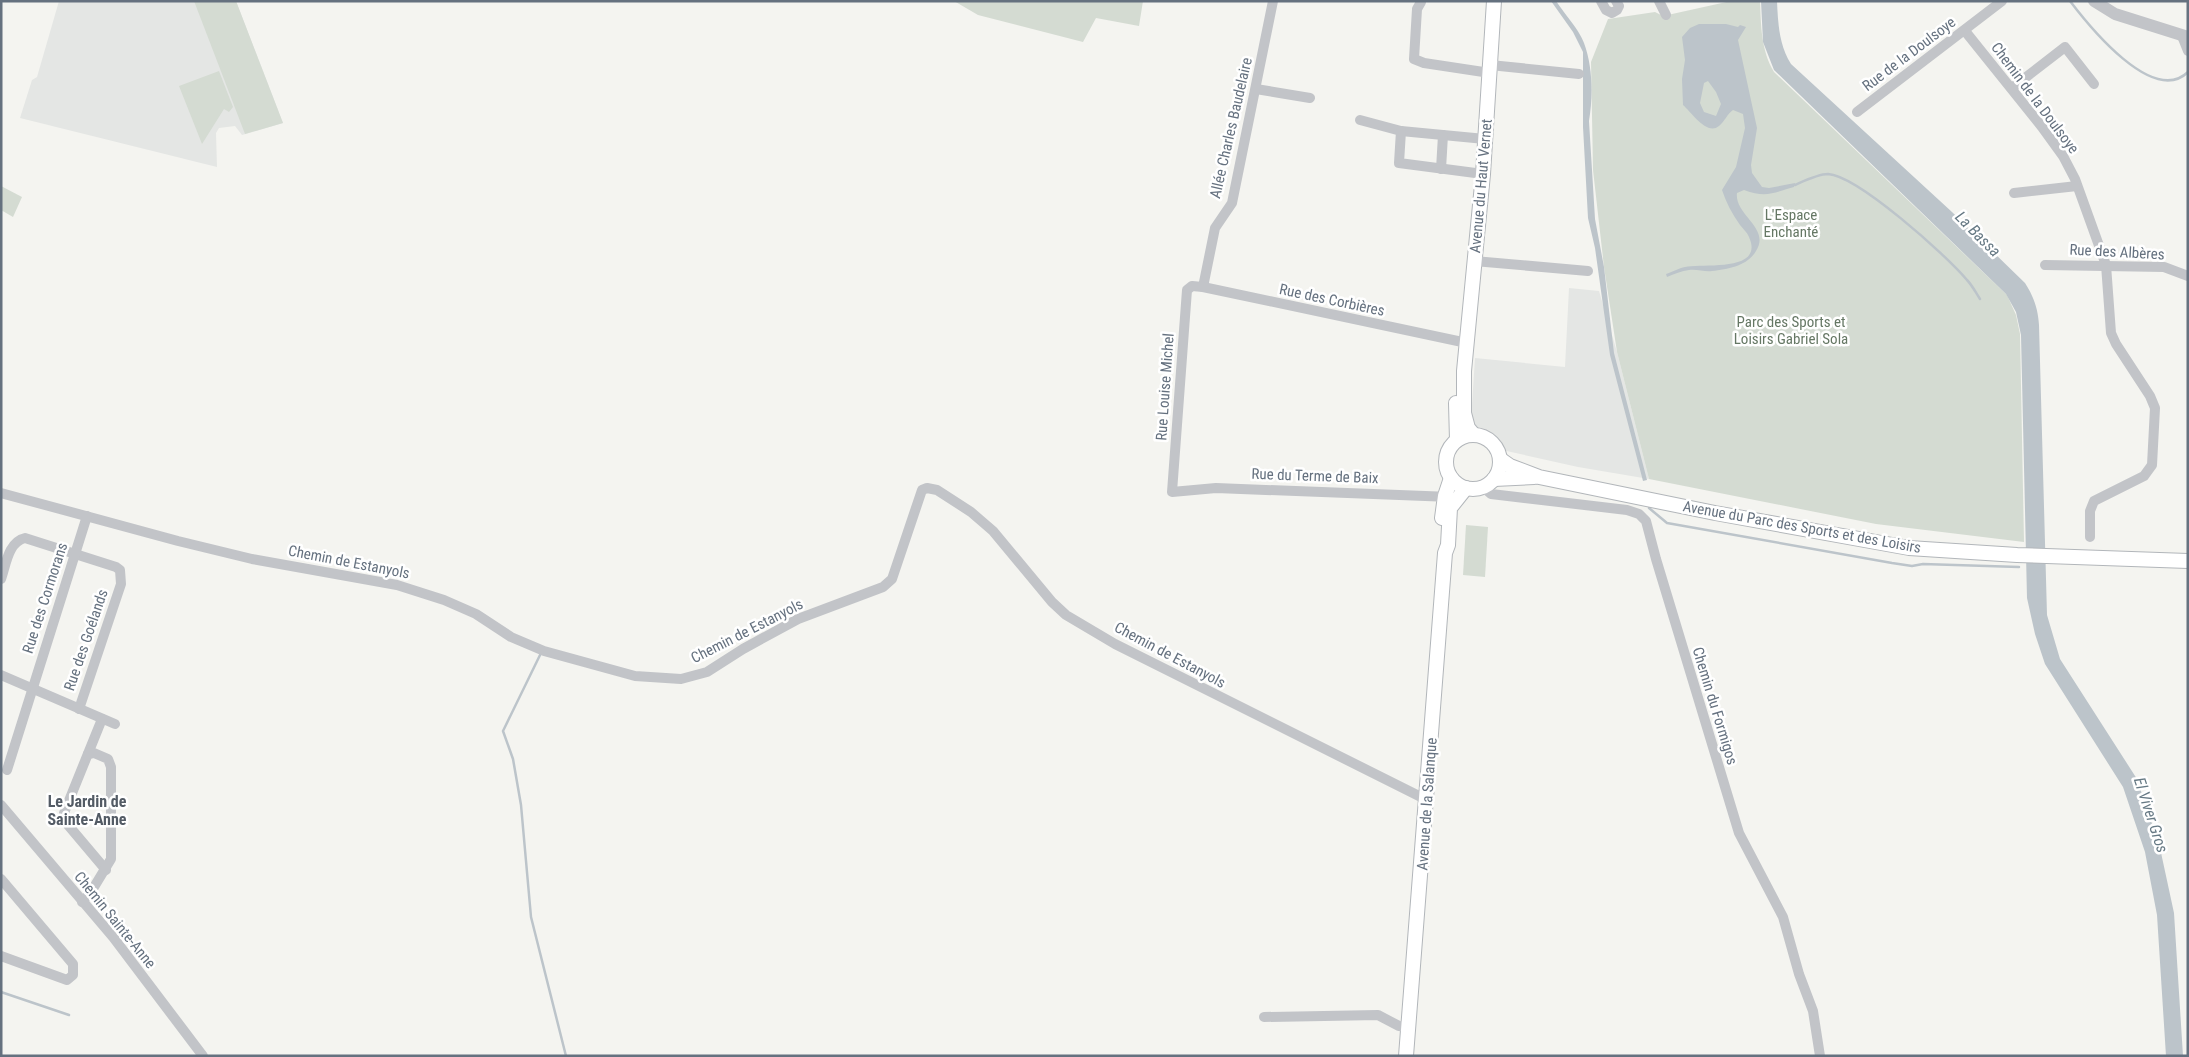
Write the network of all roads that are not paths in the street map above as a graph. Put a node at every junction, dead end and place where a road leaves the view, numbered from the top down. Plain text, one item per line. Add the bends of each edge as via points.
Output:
1 (1273, 1) edge
2 (1420, 1) edge
3 (1494, 1) edge
4 (1601, 1) edge
5 (1616, 1) edge
6 (1659, 1) edge
7 (2002, 1) edge
8 (2098, 2) edge
9 (1666, 15) dead end
10 (1965, 31) junction
11 (2185, 36) edge
12 (2188, 50) edge
13 (1490, 69) junction
14 (1579, 74) dead end
15 (2094, 84) dead end
16 (2012, 88) junction
17 (1256, 89) junction
18 (1310, 98) dead end
19 (1857, 112) dead end
20 (1360, 120) dead end
21 (1402, 131) junction
22 (1443, 136) junction
23 (1485, 139) junction
24 (1441, 169) junction
25 (1483, 174) junction
26 (2077, 186) junction
27 (2014, 193) dead end
28 (1474, 261) junction
29 (2045, 264) dead end
30 (2106, 265) junction
31 (1588, 271) dead end
32 (2188, 276) edge
33 (1192, 286) joint
34 (1204, 287) junction
35 (1467, 343) junction
36 (1464, 371) junction
37 (1474, 435) junction
38 (1457, 440) junction
39 (1500, 459) junction
40 (1539, 477) junction
41 (1489, 483) junction
42 (1172, 492) joint
43 (1, 493) edge
44 (1456, 494) junction
45 (87, 516) junction
46 (2090, 537) dead end
47 (75, 553) junction
48 (2188, 561) edge
49 (1, 579) edge
50 (1, 675) edge
51 (32, 688) junction
52 (79, 709) junction
53 (102, 718) junction
54 (115, 724) dead end
55 (88, 754) junction
56 (7, 770) dead end
57 (1427, 800) junction
58 (1, 805) edge
59 (106, 870) junction
60 (1, 879) edge
61 (82, 902) junction
62 (1, 956) edge
63 (1264, 1017) dead end
64 (1408, 1026) junction
65 (203, 1056) edge
66 (1406, 1056) edge
67 (1820, 1056) edge

1 - 17 street, Allée Charles Baudelaire
2 - 13 street via 1414,59 1424,63
3 - 13 main road, Avenue du Haut Vernet
4 - 5 street via 1612,13 1617,10
6 - 9 street
7 - 10 street, Rue de la Doulsoye
8 - 11 street via 2115,14
10 - 16 street, Chemin de la Doulsoye
10 - 19 street, Rue de la Doulsoye
11 - 12 street
13 - 14 street
13 - 23 main road, Avenue du Haut Vernet
15 - 16 street via 2065,47
16 - 26 street, Chemin de la Doulsoye via 2063,156
17 - 18 street
17 - 34 street, Allée Charles Baudelaire via 1232,203 1214,228
20 - 21 street
21 - 22 street
21 - 24 street via 1399,163
22 - 23 street
22 - 24 street
23 - 25 main road, Avenue du Haut Vernet
24 - 25 street
25 - 28 main road, Avenue du Haut Vernet
26 - 27 street
26 - 30 street, Chemin de la Doulsoye
28 - 31 street
28 - 35 main road, Avenue du Haut Vernet
29 - 30 street, Rue des Albères
30 - 32 street, Rue des Albères via 2164,267
30 - 46 street, Chemin de la Doulsoye via 2111,333 2155,408 2152,465 2144,476 2094,502 2090,511
33 - 34 street, Rue des Corbières
33 - 42 street, Rue Louise Michel via 1187,290
34 - 35 street, Rue des Corbières
35 - 36 main road, Avenue du Haut Vernet
36 - 37 main road, Avenue du Haut Vernet via 1464,413 1468,428
36 - 38 main road, Avenue du Haut Vernet via 1456,411
37 - 38 main road
37 - 39 main road via 1493,443
38 - 44 main road via 1446,462
39 - 40 main road, Avenue du Parc des Sports et des Loisirs
39 - 41 main road via 1500,466
40 - 41 main road, Avenue du Parc des Sports et des Loisirs
40 - 48 main road, Avenue du Parc des Sports et des Loisirs via 1715,514 1909,548
41 - 44 main road
41 - 67 street, Chemin du Formigos via 1491,494 1627,510 1639,514 1646,521 1739,833 1783,917 1813,1011
42 - 44 street, Rue du Terme de Baix via 1216,488
43 - 45 street, Chemin de Estanyols
44 - 57 main road, Avenue de la Salanque via 1441,528 1446,553
45 - 47 street, Rue des Cormorans
45 - 57 street, Chemin de Estanyols via 252,559 397,585 476,614 511,637 544,651 635,676 681,679 707,672 743,648 798,620 883,587 892,579 922,490 937,490 993,530 1066,615 1141,657
47 - 49 street, Rue des Goélands via 30,538 20,539 11,547
47 - 51 street, Rue des Cormorans
47 - 52 street, Rue des Goélands via 116,567 122,578
50 - 51 street
51 - 52 street
51 - 56 street, Rue des Cormorans
52 - 53 street
53 - 54 street
53 - 55 street
55 - 59 street via 108,759 111,766 111,859
55 - 59 street via 64,813 68,825
57 - 64 main road, Avenue de la Salanque
58 - 61 street, Chemin Sainte-Anne
59 - 61 street
60 - 62 street via 74,964 73,975 67,980
61 - 65 street, Chemin Sainte-Anne via 113,937
63 - 64 street via 1378,1015 1399,1026
64 - 66 main road, Avenue de la Salanque

